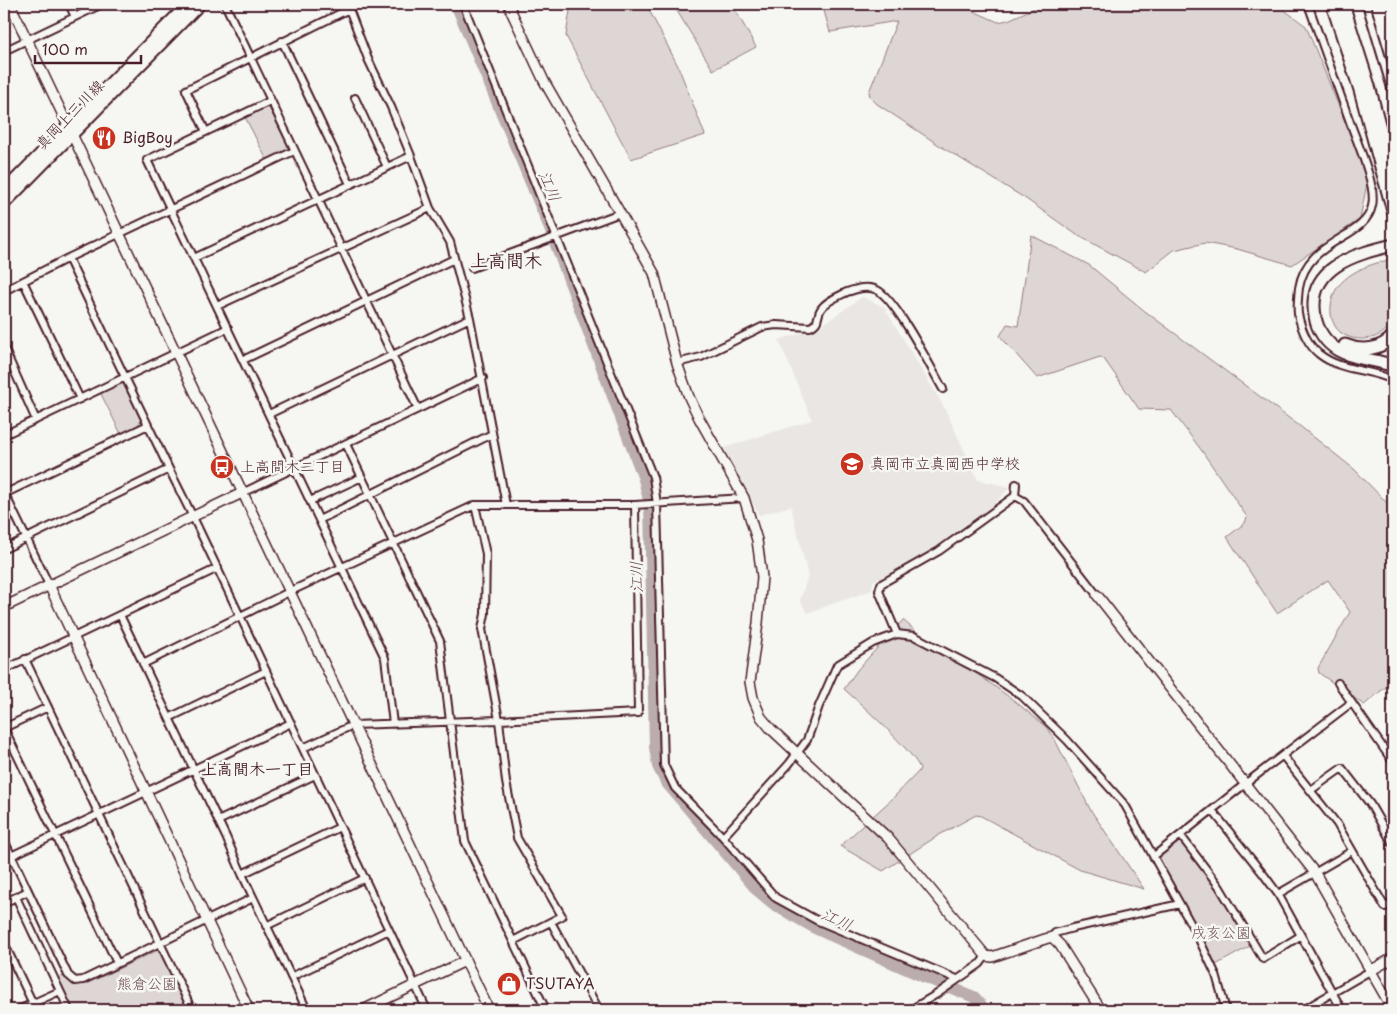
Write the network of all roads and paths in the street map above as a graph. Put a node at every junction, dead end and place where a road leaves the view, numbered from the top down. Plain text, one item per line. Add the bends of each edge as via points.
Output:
1 (10, 4) edge
2 (69, 4) edge
3 (102, 4) edge
4 (188, 4) edge
5 (200, 4) edge
6 (225, 4) edge
7 (463, 4) edge
8 (509, 4) edge
9 (1308, 4) edge
10 (1332, 4) edge
11 (1343, 4) edge
12 (1366, 4) edge
13 (349, 6) edge
14 (75, 17) junction
15 (1345, 27) junction
16 (27, 40) junction
17 (282, 42) junction
18 (4, 51) edge
19 (250, 57) junction
20 (1369, 86) junction
21 (1393, 95) edge
22 (355, 98) dead end
23 (270, 101) junction
24 (70, 130) junction
25 (206, 132) junction
26 (294, 151) junction
27 (1393, 152) edge
28 (411, 156) junction
29 (387, 167) junction
30 (1393, 178) edge
31 (350, 184) junction
32 (4, 190) edge
33 (318, 200) junction
34 (4, 204) edge
35 (430, 208) junction
36 (171, 209) junction
37 (1393, 211) edge
38 (620, 212) junction
39 (119, 234) junction
40 (556, 237) junction
41 (341, 249) junction
42 (1390, 249) edge
43 (68, 258) junction
44 (194, 258) junction
45 (454, 259) junction
46 (472, 268) dead end
47 (23, 281) junction
48 (4, 291) edge
49 (366, 301) junction
50 (217, 306) junction
51 (470, 318) junction
52 (228, 328) junction
53 (1393, 336) edge
54 (4, 348) edge
55 (176, 353) junction
56 (392, 355) junction
57 (243, 360) junction
58 (677, 363) junction
59 (1393, 366) edge
60 (125, 377) junction
61 (482, 378) junction
62 (1393, 380) edge
63 (943, 389) dead end
64 (80, 399) junction
65 (418, 409) junction
66 (268, 414) junction
67 (36, 420) junction
68 (148, 425) junction
69 (492, 434) junction
70 (4, 435) edge
71 (346, 444) junction
72 (294, 468) junction
73 (169, 469) junction
74 (362, 477) junction
75 (1016, 484) dead end
76 (4, 493) edge
77 (242, 493) junction
78 (370, 495) junction
79 (1015, 496) junction
80 (744, 498) junction
81 (310, 501) junction
82 (656, 504) junction
83 (475, 505) junction
84 (506, 505) junction
85 (635, 505) junction
86 (193, 517) junction
87 (319, 520) junction
88 (26, 538) junction
89 (394, 544) junction
90 (4, 548) edge
91 (218, 568) junction
92 (342, 568) junction
93 (48, 585) junction
94 (289, 592) junction
95 (1097, 594) joint
96 (4, 607) edge
97 (120, 615) junction
98 (240, 616) junction
99 (897, 634) junction
100 (73, 637) junction
101 (25, 659) junction
102 (143, 664) junction
103 (4, 670) edge
104 (266, 672) junction
105 (1338, 683) dead end
106 (1351, 703) junction
107 (48, 706) junction
108 (169, 718) junction
109 (499, 720) junction
110 (450, 722) junction
111 (291, 723) junction
112 (393, 724) junction
113 (353, 725) junction
114 (4, 728) edge
115 (303, 748) junction
116 (797, 754) junction
117 (1283, 756) junction
118 (1393, 762) edge
119 (194, 770) junction
120 (316, 775) junction
121 (1246, 784) junction
122 (1310, 790) junction
123 (147, 792) junction
124 (1212, 810) junction
125 (99, 815) junction
126 (218, 821) junction
127 (340, 827) junction
128 (55, 836) junction
129 (1181, 836) junction
130 (724, 837) junction
131 (4, 840) edge
132 (1393, 844) edge
133 (1352, 851) junction
134 (12, 856) junction
135 (1154, 856) junction
136 (1315, 873) junction
137 (242, 874) junction
138 (365, 878) junction
139 (28, 891) junction
140 (1278, 894) junction
141 (16, 898) junction
142 (253, 898) junction
143 (1393, 903) edge
144 (4, 904) edge
145 (1180, 904) junction
146 (207, 920) junction
147 (551, 922) junction
148 (266, 926) junction
149 (389, 930) junction
150 (1300, 936) junction
151 (1052, 937) junction
152 (513, 941) junction
153 (161, 942) junction
154 (4, 943) edge
155 (986, 956) junction
156 (1393, 958) edge
157 (465, 961) junction
158 (118, 963) junction
159 (1370, 971) junction
160 (291, 977) junction
161 (957, 979) junction
162 (416, 986) junction
163 (60, 991) junction
164 (1332, 993) junction
165 (33, 1003) junction
166 (18, 1010) edge
167 (36, 1010) edge
168 (69, 1010) edge
169 (192, 1010) edge
170 (249, 1010) edge
171 (306, 1010) edge
172 (363, 1010) edge
173 (427, 1010) edge
174 (488, 1010) edge
175 (546, 1010) edge
176 (599, 1010) edge
177 (910, 1010) edge
178 (1101, 1010) edge
179 (1226, 1010) edge
180 (1303, 1010) edge
181 (1342, 1010) edge
182 (1392, 1010) edge

1 - 16 street
2 - 14 street
3 - 14 street
4 - 24 main road, 真岡上三川線
5 - 24 main road, 真岡上三川線
6 - 19 street
7 - 40 street
8 - 38 street via 544,81
9 - 62 street via 1373,193 1368,216 1359,226 1309,262 1300,279 1296,304 1301,328 1319,354 1342,367 1382,374
10 - 15 highway
11 - 15 highway
12 - 21 street
13 - 17 street
13 - 28 street via 368,59
14 - 16 street
15 - 20 highway
15 - 37 highway
16 - 18 street
16 - 24 street
17 - 19 street
17 - 31 street
19 - 23 street
19 - 25 street via 186,90
20 - 27 highway
20 - 30 highway
22 - 29 street
23 - 25 street
23 - 26 street
24 - 32 main road, 真岡上三川線
24 - 34 main road, 真岡上三川線
24 - 39 street
25 - 36 street via 147,160
26 - 33 street
26 - 36 street
28 - 29 street
28 - 35 street
29 - 31 street
31 - 33 street
33 - 41 street
33 - 44 street
35 - 41 street
35 - 45 street via 450,242
36 - 39 street
36 - 44 street
38 - 40 street
38 - 58 street via 654,273
39 - 43 street
39 - 55 street
40 - 46 street
40 - 82 street via 653,477
41 - 49 street
41 - 50 street
42 - 53 highway via 1353,263 1337,273 1326,286 1321,305 1329,332 1353,349 1373,348
42 - 59 highway via 1352,257 1333,268 1319,283 1314,304 1322,336 1338,350
43 - 47 street
43 - 60 street
44 - 50 street
45 - 49 street
45 - 51 street
47 - 48 street
47 - 64 street
49 - 56 street
49 - 57 street
50 - 52 street
51 - 56 street
51 - 61 street
52 - 55 street
52 - 57 street
54 - 67 street
55 - 60 street
55 - 77 street
56 - 65 street
56 - 66 street
57 - 66 street
58 - 63 street via 701,357 762,327 810,327 817,322 825,304 864,287 878,290 894,307
58 - 80 street via 699,418
60 - 64 street
60 - 68 street
61 - 65 street
61 - 69 street
64 - 67 street
65 - 71 street
66 - 72 street
67 - 70 street
68 - 73 street
68 - 76 street
69 - 78 street
69 - 84 street
71 - 72 street
71 - 74 street
72 - 77 street
72 - 81 street
73 - 86 street
73 - 88 street
74 - 78 street
74 - 81 street
75 - 79 street
76 - 88 street
77 - 86 street
77 - 94 street
78 - 87 street
78 - 89 street
79 - 95 street via 1024,501
79 - 99 street via 939,551 881,584 879,591
80 - 82 street
80 - 116 street via 757,540 762,577 750,682 753,698 771,729
81 - 87 street
82 - 85 street
82 - 130 street via 664,765 675,788
83 - 84 street
83 - 89 street
83 - 109 street via 486,554 482,629
84 - 85 street
85 - 109 street via 638,713
86 - 91 street
86 - 93 street
87 - 92 street
88 - 90 street
88 - 93 street
89 - 92 street
89 - 110 street via 440,641
91 - 97 street
91 - 98 street
92 - 94 street
92 - 112 street via 385,658
93 - 96 street
93 - 100 street
94 - 98 street
94 - 113 street
95 - 121 street
97 - 100 street
97 - 102 street
98 - 102 street
98 - 104 street
99 - 116 street via 873,643 837,665 807,740
99 - 135 street via 914,636 995,678 1022,696 1125,805
100 - 101 street
100 - 123 street
101 - 103 street
101 - 107 street
102 - 108 street
104 - 108 street
104 - 111 street
105 - 106 street
106 - 117 street
106 - 118 street
107 - 114 street
107 - 125 street
108 - 119 street
109 - 110 street
109 - 147 street via 517,838 562,916
110 - 112 street
110 - 152 street via 465,841
111 - 115 street
111 - 119 street
112 - 113 street
113 - 115 street
113 - 157 street
114 - 128 street
115 - 120 street
116 - 130 street
116 - 155 street via 888,838
117 - 121 street
117 - 122 street
119 - 123 street
119 - 126 street
120 - 126 street
120 - 127 street
121 - 124 street
121 - 136 street
122 - 132 street via 1342,768 1370,804
122 - 133 street via 1337,824
123 - 125 street
123 - 146 street
124 - 129 street
124 - 140 street
125 - 128 street
125 - 153 street
126 - 137 street
127 - 137 street
127 - 138 street
128 - 134 street
128 - 158 street
129 - 135 street
129 - 150 street via 1219,886 1263,959
130 - 161 street via 776,898 818,921
131 - 134 street
133 - 136 street
133 - 143 street via 1385,907
134 - 139 street
135 - 145 street
136 - 140 street
136 - 159 street
137 - 142 street
138 - 148 street
138 - 149 street
139 - 141 street
139 - 158 street via 68,975 75,981
140 - 150 street
141 - 144 street
141 - 163 street
142 - 146 street
142 - 148 street
145 - 151 street via 1073,928
145 - 179 street via 1216,975
146 - 153 street
146 - 170 street
147 - 152 street
147 - 176 street
148 - 160 street
149 - 160 street
149 - 162 street
150 - 164 street
151 - 155 street via 992,958
151 - 178 street
152 - 175 street
153 - 158 street
153 - 169 street
154 - 165 street
155 - 161 street via 980,964
156 - 159 street
157 - 162 street
157 - 174 street
159 - 164 street
159 - 182 street
160 - 171 street
161 - 177 street
162 - 172 street
162 - 173 street
163 - 165 street
163 - 168 street
164 - 180 street
164 - 181 street
165 - 166 street
165 - 167 street

